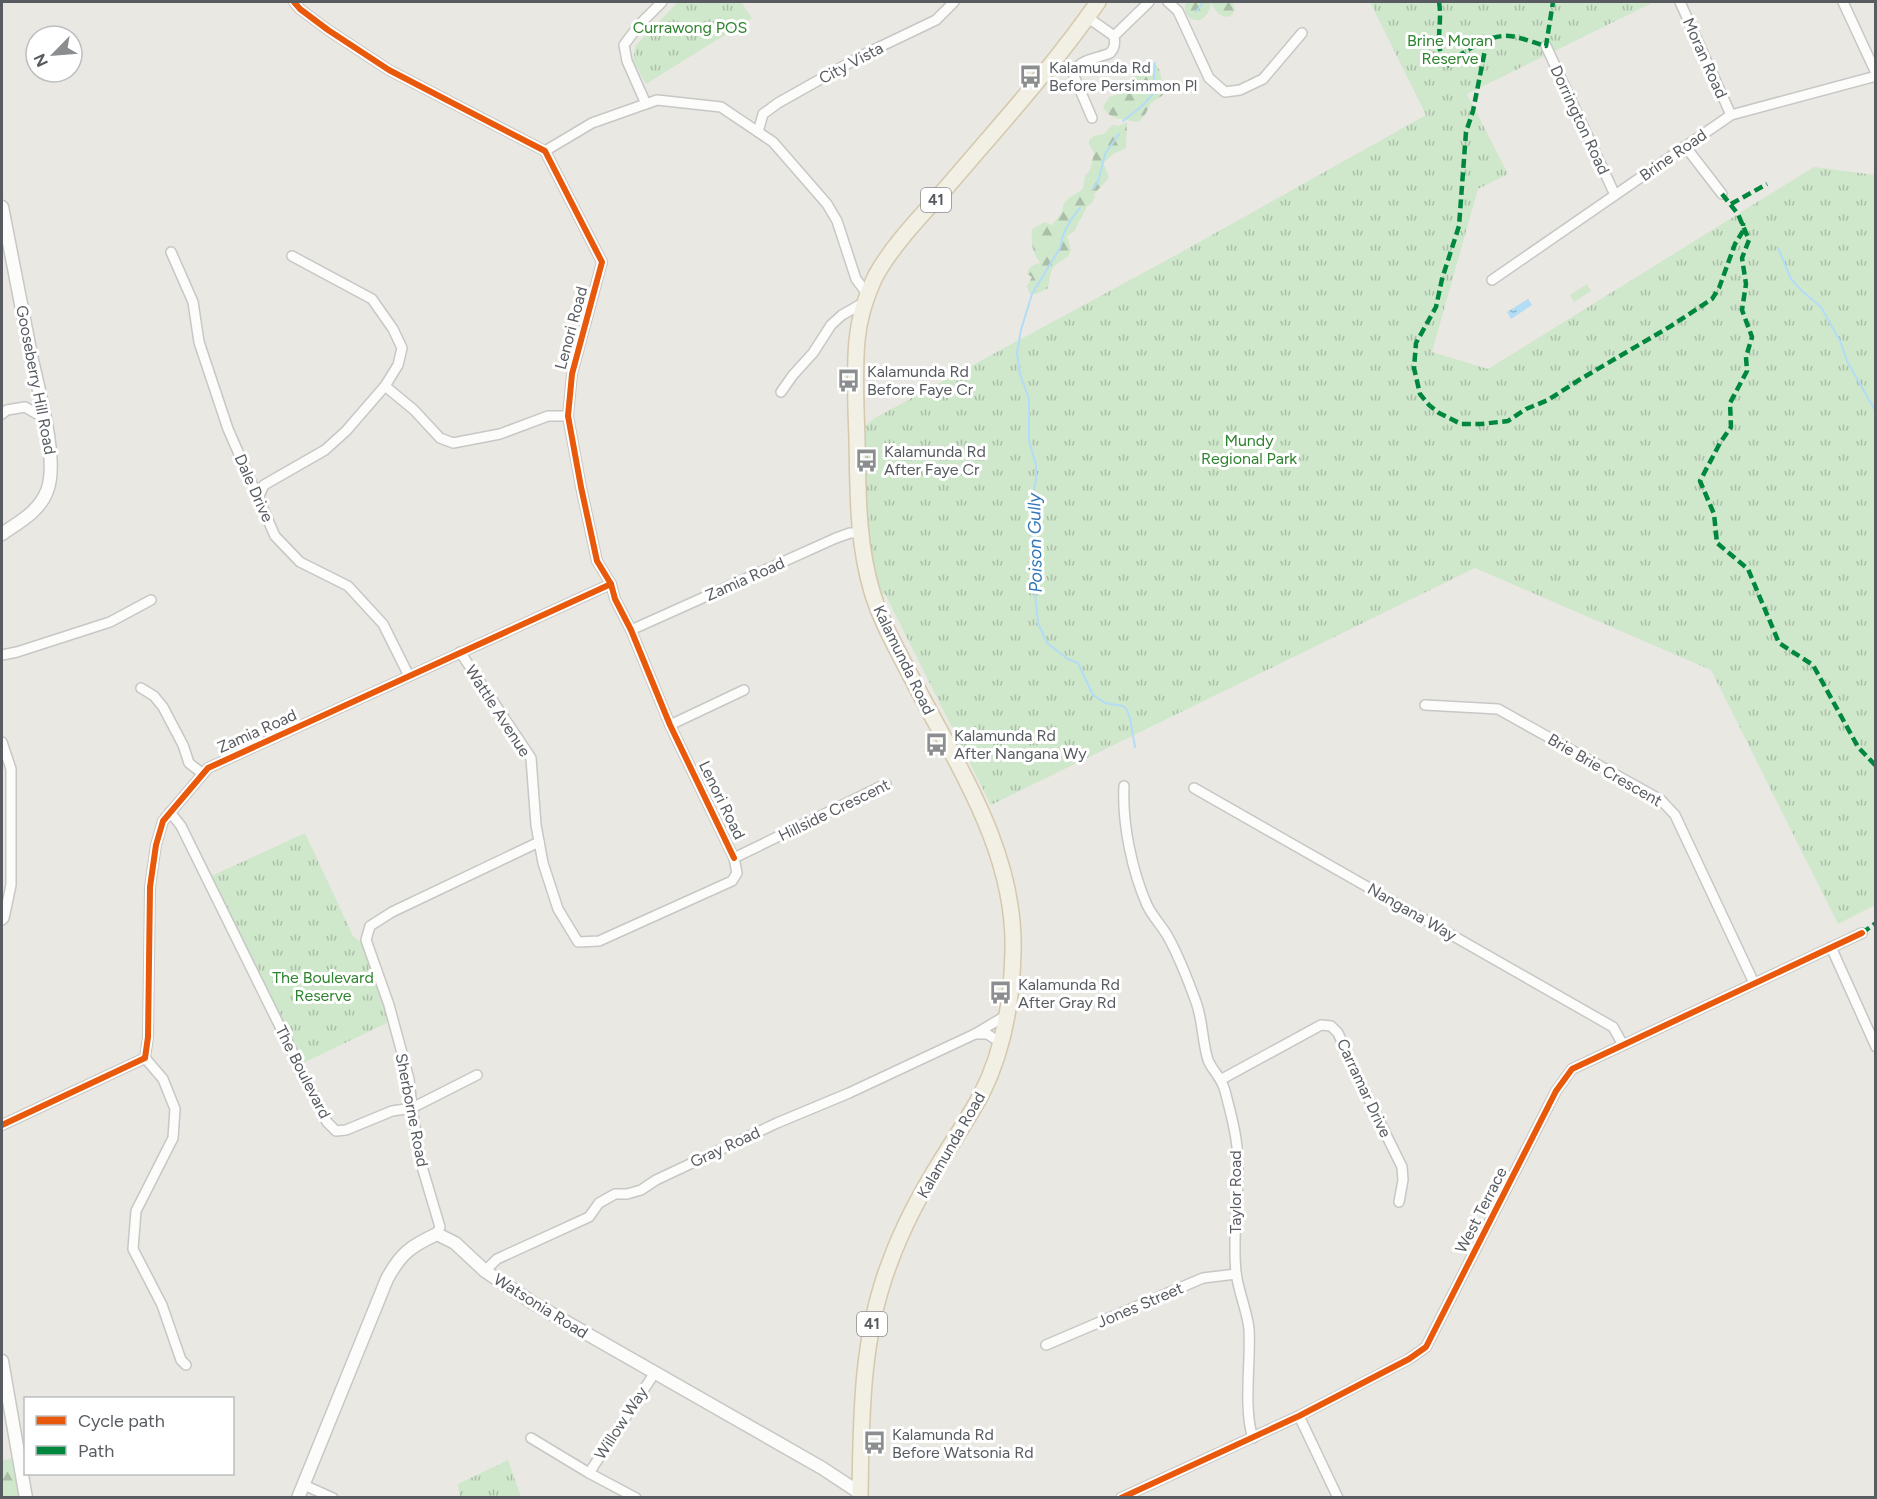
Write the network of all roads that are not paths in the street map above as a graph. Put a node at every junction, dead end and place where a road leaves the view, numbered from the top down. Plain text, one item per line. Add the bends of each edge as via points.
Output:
1 (294, 2) edge
2 (662, 2) edge
3 (954, 2) edge
4 (1098, 2) edge
5 (1149, 2) edge
6 (1168, 2) edge
7 (1680, 2) edge
8 (1842, 2) edge
9 (1087, 17) junction
10 (1302, 33) dead end
11 (1114, 36) junction
12 (1545, 46) dead end
13 (1875, 74) edge
14 (646, 104) junction
15 (1731, 115) junction
16 (1092, 118) dead end
17 (758, 132) junction
18 (1685, 146) junction
19 (545, 151) junction
20 (1722, 194) dead end
21 (1615, 195) junction
22 (2, 207) edge
23 (171, 252) dead end
24 (292, 256) dead end
25 (1492, 280) dead end
26 (866, 298) junction
27 (385, 386) junction
28 (781, 392) dead end
29 (2, 414) edge
30 (568, 416) junction
31 (44, 418) junction
32 (259, 496) junction
33 (861, 533) junction
34 (2, 534) edge
35 (611, 584) junction
36 (151, 600) dead end
37 (631, 630) junction
38 (460, 652) junction
39 (2, 655) edge
40 (409, 676) junction
41 (141, 688) dead end
42 (744, 690) dead end
43 (1425, 705) dead end
44 (670, 725) junction
45 (2, 742) edge
46 (203, 774) junction
47 (886, 784) dead end
48 (1124, 786) dead end
49 (1194, 788) dead end
50 (170, 812) junction
51 (539, 842) junction
52 (735, 858) junction
53 (2, 920) edge
54 (1862, 933) dead end
55 (1831, 947) junction
56 (1754, 983) junction
57 (1007, 1015) junction
58 (975, 1034) junction
59 (1000, 1042) junction
60 (1623, 1045) junction
61 (1875, 1047) edge
62 (145, 1059) junction
63 (477, 1075) dead end
64 (1222, 1079) junction
65 (412, 1108) junction
66 (2, 1125) edge
67 (1399, 1202) dead end
68 (437, 1234) junction
69 (485, 1270) junction
70 (1236, 1274) junction
71 (1046, 1345) dead end
72 (2, 1361) edge
73 (186, 1365) dead end
74 (654, 1374) junction
75 (1299, 1416) junction
76 (531, 1438) dead end
77 (1253, 1438) junction
78 (822, 1468) junction
79 (860, 1472) junction
80 (589, 1473) junction
81 (304, 1485) junction
82 (860, 1495) edge
83 (26, 1497) edge
84 (298, 1497) edge
85 (333, 1497) edge
86 (636, 1497) edge
87 (1120, 1497) edge
88 (1338, 1497) edge

1 - 19 street via 328,30 390,70
2 - 14 street via 624,45 627,62
3 - 17 street, City Vista via 936,20 778,103 763,114
4 - 9 main road, Kalamunda Road / 41
5 - 11 street
6 - 10 street via 1178,11 1209,78 1225,92 1263,79
7 - 15 street, Moran Road
8 - 13 street
9 - 11 street
9 - 26 main road, Kalamunda Road / 41 via 892,251
11 - 16 street via 1110,53 1074,70
12 - 21 street, Dorrington Road
13 - 15 street, Brine Road
14 - 17 street via 657,100 721,107
14 - 19 street via 592,123
15 - 18 street, Brine Road
17 - 26 street via 773,142 826,204 837,221
18 - 20 street
18 - 21 street, Brine Road
19 - 30 street, Lenori Road via 602,262 572,374
21 - 25 street, Brine Road
22 - 31 street, Gooseberry Hill Road
23 - 32 street, Dale Drive via 193,302 199,342 228,429
24 - 27 street via 372,299 402,348 398,365
26 - 28 street via 831,325
26 - 33 main road, Kalamunda Road / 41 via 856,359
27 - 30 street via 440,438 453,443 500,434 548,416
27 - 32 street via 325,450 264,484
29 - 31 street via 25,406
30 - 35 street, Lenori Road via 597,561
31 - 34 street, Gooseberry Hill Road via 52,472 48,491 31,514
32 - 40 street, Dale Drive via 275,536 300,562 348,586 383,624
33 - 37 street, Zamia Road via 845,534
33 - 57 main road, Kalamunda Road / 41 via 863,554 884,623 979,806 1001,859 1013,930
35 - 37 street, Lenori Road
35 - 38 street, Zamia Road
36 - 39 street via 110,622
37 - 44 street, Lenori Road
38 - 40 street, Zamia Road
38 - 51 street, Wattle Avenue via 531,758
40 - 46 street, Zamia Road via 208,768
41 - 46 street via 163,707 189,763
42 - 44 street
43 - 56 street, Brie Brie Crescent via 1498,709 1661,800 1676,815
44 - 52 street, Lenori Road
45 - 53 street via 11,769 11,885
46 - 50 street, Zamia Road
47 - 52 street, Hillside Crescent
48 - 64 street, Taylor Road via 1135,872 1146,903 1167,935 1189,983 1200,1014 1209,1063
49 - 60 street, Nangana Way via 1613,1027
50 - 62 street, Zamia Road via 163,821 150,887
50 - 65 street, The Boulevard via 181,826 327,1122 336,1131 346,1130 392,1111
51 - 52 street, Wattle Avenue via 558,909 578,942 599,941 732,881 737,873
51 - 65 street, Sherborne Road via 370,926 366,940 389,1005 409,1079
54 - 55 street, West Terrace
55 - 56 street, West Terrace
55 - 61 street
56 - 60 street, West Terrace
57 - 58 street, Gray Road
57 - 59 main road, Kalamunda Road / 41
58 - 59 street via 987,1034
58 - 69 street, Gray Road via 640,1190 615,1194 599,1203 592,1215 497,1258
59 - 79 main road, Kalamunda Road / 41 via 981,1094 901,1235 882,1282 867,1350
60 - 75 street, West Terrace via 1572,1069 1556,1091 1426,1347
62 - 66 street
62 - 73 street via 163,1079 175,1109 173,1138 136,1211 133,1249 162,1305 180,1360
63 - 65 street
64 - 67 street, Carramar Drive via 1321,1025 1331,1026 1338,1033 1402,1167
64 - 70 street, Taylor Road via 1238,1162
65 - 68 street, Sherborne Road via 420,1160 438,1216
68 - 69 street, Watsonia Road via 455,1243
68 - 81 street via 415,1245 397,1261 387,1279
69 - 74 street, Watsonia Road via 533,1304
70 - 71 street, Jones Street via 1203,1278
70 - 77 street, Taylor Road via 1249,1328 1249,1421
72 - 83 street
74 - 78 street, Watsonia Road
74 - 80 street, Willow Way
75 - 77 street, West Terrace
75 - 88 street
76 - 80 street
77 - 87 street, West Terrace
78 - 79 street, Watsonia Road via 847,1476
78 - 82 street, Watsonia Road
79 - 82 main road, Kalamunda Road / 41
80 - 86 street
81 - 84 street
81 - 85 street

